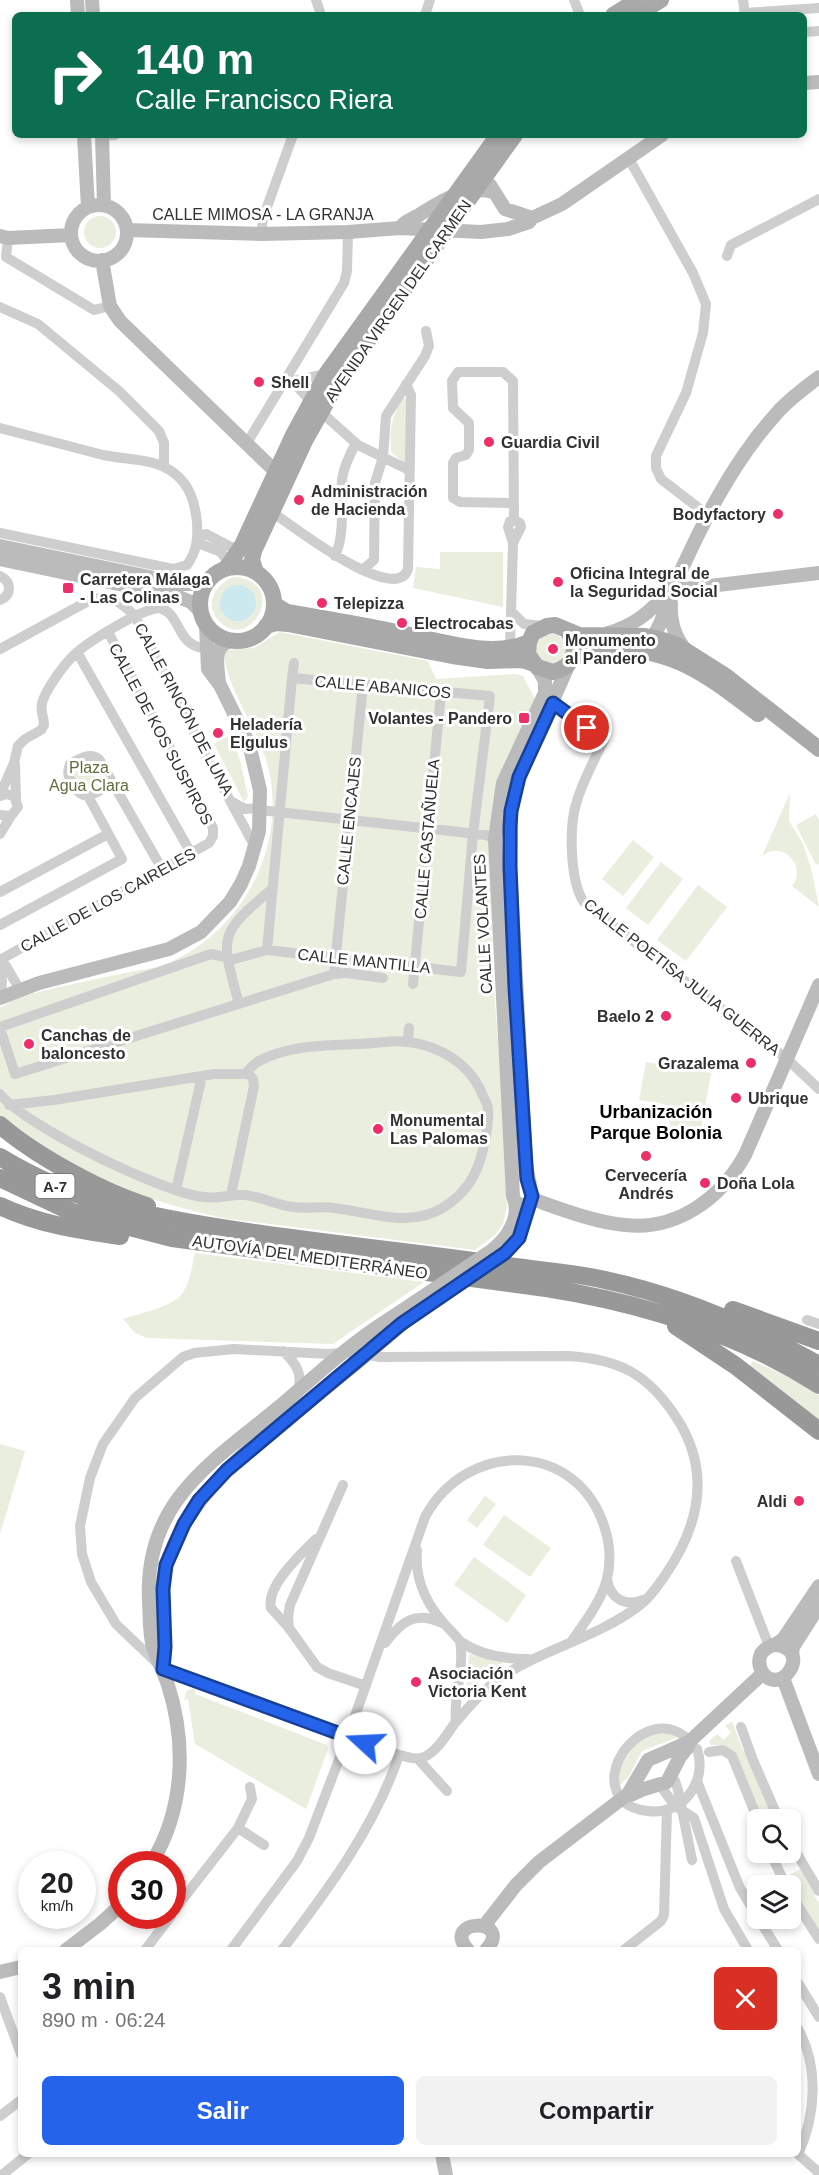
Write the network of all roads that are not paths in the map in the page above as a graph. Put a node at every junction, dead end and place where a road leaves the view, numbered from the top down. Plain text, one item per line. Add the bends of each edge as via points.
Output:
1 (637, 0) edge
2 (661, 0) edge
3 (819, 8) edge
4 (618, 12) edge
5 (642, 12) edge
6 (770, 12) edge
7 (84, 138) edge
8 (102, 138) edge
9 (292, 138) edge
10 (496, 138) edge
11 (513, 138) edge
12 (657, 138) edge
13 (628, 157) junction
14 (488, 172) junction
15 (475, 191) junction
16 (455, 194) junction
17 (495, 196) junction
18 (819, 200) edge
19 (105, 205) junction
20 (88, 207) junction
21 (532, 218) junction
22 (400, 228) junction
23 (430, 228) junction
24 (127, 230) junction
25 (448, 230) junction
26 (348, 232) junction
27 (481, 232) junction
28 (261, 234) junction
29 (71, 235) junction
30 (4, 237) edge
31 (419, 244) junction
32 (727, 256) dead end
33 (102, 260) junction
34 (110, 306) junction
35 (0, 307) edge
36 (426, 331) dead end
37 (326, 374) junction
38 (819, 377) edge
39 (293, 382) junction
40 (281, 384) junction
41 (406, 384) junction
42 (316, 406) junction
43 (0, 428) edge
44 (247, 443) junction
45 (356, 443) junction
46 (383, 457) junction
47 (164, 466) junction
48 (409, 470) junction
49 (276, 472) junction
50 (514, 503) junction
51 (272, 512) junction
52 (709, 516) junction
53 (0, 533) edge
54 (198, 540) junction
55 (211, 543) junction
56 (0, 546) edge
57 (241, 547) junction
58 (335, 556) junction
59 (0, 559) edge
60 (227, 566) junction
61 (362, 570) junction
62 (256, 572) junction
63 (819, 573) edge
64 (0, 576) edge
65 (207, 581) junction
66 (674, 586) junction
67 (0, 600) edge
68 (274, 604) junction
69 (511, 611) junction
70 (135, 616) junction
71 (203, 618) junction
72 (297, 625) junction
73 (266, 626) junction
74 (547, 626) junction
75 (567, 631) junction
76 (108, 632) junction
77 (652, 638) junction
78 (232, 641) junction
79 (529, 641) junction
80 (600, 642) junction
81 (510, 647) junction
82 (0, 649) edge
83 (207, 649) junction
84 (686, 651) junction
85 (77, 652) junction
86 (570, 661) junction
87 (294, 663) dead end
88 (535, 666) junction
89 (292, 678) junction
90 (363, 685) junction
91 (220, 686) junction
92 (441, 693) junction
93 (490, 696) joint
94 (547, 702) junction
95 (819, 749) edge
96 (819, 761) edge
97 (14, 763) junction
98 (113, 783) junction
99 (0, 796) edge
100 (88, 796) junction
101 (16, 799) junction
102 (232, 802) junction
103 (260, 809) junction
104 (280, 812) junction
105 (5, 816) edge
106 (349, 820) junction
107 (429, 829) junction
108 (0, 834) edge
109 (108, 834) junction
110 (473, 834) junction
111 (213, 836) joint
112 (495, 839) junction
113 (510, 843) junction
114 (255, 847) junction
115 (191, 853) junction
116 (162, 869) junction
117 (273, 888) junction
118 (0, 892) edge
119 (0, 925) edge
120 (267, 950) junction
121 (226, 957) junction
122 (334, 957) junction
123 (0, 961) edge
124 (415, 966) junction
125 (509, 970) junction
126 (0, 971) edge
127 (461, 972) joint
128 (334, 974) junction
129 (383, 978) dead end
130 (413, 984) dead end
131 (819, 985) edge
132 (20, 990) junction
133 (0, 998) edge
134 (239, 1004) junction
135 (0, 1028) edge
136 (409, 1028) dead end
137 (408, 1042) junction
138 (787, 1059) junction
139 (246, 1073) junction
140 (202, 1076) junction
141 (819, 1089) edge
142 (0, 1094) edge
143 (9, 1105) junction
144 (0, 1125) edge
145 (0, 1157) edge
146 (0, 1178) edge
147 (176, 1191) junction
148 (231, 1195) junction
149 (524, 1196) junction
150 (0, 1206) edge
151 (110, 1215) junction
152 (205, 1226) junction
153 (172, 1238) junction
154 (644, 1290) junction
155 (422, 1303) junction
156 (649, 1309) junction
157 (397, 1314) junction
158 (807, 1320) dead end
159 (819, 1324) edge
160 (357, 1341) junction
161 (819, 1341) edge
162 (283, 1351) junction
163 (344, 1352) junction
164 (365, 1354) junction
165 (819, 1365) edge
166 (819, 1385) edge
167 (297, 1392) junction
168 (819, 1431) edge
169 (343, 1485) dead end
170 (421, 1529) junction
171 (321, 1535) junction
172 (736, 1561) dead end
173 (607, 1580) junction
174 (819, 1586) edge
175 (648, 1597) junction
176 (819, 1606) edge
177 (442, 1623) junction
178 (289, 1628) junction
179 (460, 1641) junction
180 (569, 1645) junction
181 (772, 1645) junction
182 (379, 1650) junction
183 (792, 1655) junction
184 (537, 1658) junction
185 (163, 1669) junction
186 (763, 1673) junction
187 (783, 1678) junction
188 (366, 1686) junction
189 (456, 1722) junction
190 (741, 1727) dead end
191 (348, 1736) junction
192 (687, 1744) junction
193 (709, 1752) dead end
194 (399, 1755) junction
195 (657, 1756) junction
196 (418, 1759) junction
197 (643, 1767) junction
198 (819, 1774) edge
199 (665, 1780) junction
200 (697, 1782) junction
201 (250, 1787) dead end
202 (447, 1791) dead end
203 (625, 1797) junction
204 (676, 1808) junction
205 (754, 1809) edge
206 (774, 1809) edge
207 (238, 1828) junction
208 (264, 1845) dead end
209 (158, 1851) edge
210 (692, 1860) dead end
211 (801, 1861) edge
212 (819, 1891) edge
213 (186, 1896) edge
214 (747, 1900) edge
215 (801, 1910) edge
216 (108, 1917) edge
217 (484, 1926) junction
218 (161, 1929) edge
219 (765, 1929) edge
220 (819, 1939) edge
221 (70, 1947) edge
222 (147, 1947) edge
223 (233, 1947) edge
224 (284, 1947) edge
225 (466, 1947) edge
226 (489, 1947) edge
227 (628, 1947) edge
228 (746, 1947) edge
229 (776, 1947) edge
230 (18, 1968) edge
231 (0, 1972) edge
232 (801, 1988) edge
233 (0, 1997) edge
234 (819, 2017) edge
235 (801, 2035) edge
236 (18, 2046) edge
237 (18, 2102) edge
238 (0, 2116) edge
239 (801, 2146) edge
240 (801, 2156) edge
241 (24, 2157) edge
242 (443, 2157) edge
243 (818, 2170) edge
244 (2, 2175) edge
245 (446, 2175) edge

1 - 4 main road
2 - 5 main road
3 - 6 street
7 - 20 street
8 - 19 street
9 - 28 street via 263,218
10 - 16 main road, AVENIDA VIRGEN DEL CARMEN
11 - 14 main road, AVENIDA VIRGEN DEL CARMEN
12 - 13 street, CALLE MIMOSA - LA GRANJA
13 - 21 street, CALLE MIMOSA - LA GRANJA via 562,204
13 - 52 street via 693,273 706,304 703,333 686,393 656,456 656,468 661,478
14 - 15 main road, AVENIDA VIRGEN DEL CARMEN
14 - 17 street
15 - 16 street
15 - 17 street
15 - 25 main road, AVENIDA VIRGEN DEL CARMEN
16 - 22 street, CALLE MIMOSA - LA GRANJA via 404,222
16 - 23 main road, AVENIDA VIRGEN DEL CARMEN
17 - 21 street via 510,212
17 - 27 street via 497,220
18 - 32 street via 730,245
19 - 20 street
19 - 24 street via 120,214
20 - 29 street via 75,218
21 - 27 street, CALLE MIMOSA - LA GRANJA via 508,229
22 - 23 street, CALLE MIMOSA - LA GRANJA
22 - 26 street, CALLE MIMOSA - LA GRANJA
22 - 31 street via 416,237
23 - 25 street, CALLE MIMOSA - LA GRANJA
23 - 31 main road, AVENIDA VIRGEN DEL CARMEN
24 - 28 street, CALLE MIMOSA - LA GRANJA
24 - 33 street via 123,247
25 - 27 street, CALLE MIMOSA - LA GRANJA
25 - 42 main road, AVENIDA VIRGEN DEL CARMEN
26 - 28 street, CALLE MIMOSA - LA GRANJA
26 - 40 street via 344,283
29 - 30 street
29 - 33 street via 73,244 85,257
30 - 34 street via 6,257 94,310
31 - 37 main road, AVENIDA VIRGEN DEL CARMEN
33 - 34 street
34 - 44 street via 120,321
35 - 47 street via 38,324 120,390 159,431 164,443
36 - 41 street via 427,352
37 - 39 street
37 - 42 main road, AVENIDA VIRGEN DEL CARMEN
38 - 52 street via 778,411 759,435
39 - 40 street
39 - 42 street
40 - 44 street
41 - 46 street via 386,416
41 - 48 street via 411,395
42 - 45 street
42 - 49 main road, AVENIDA VIRGEN DEL CARMEN
42 - 51 main road, AVENIDA VIRGEN DEL CARMEN
43 - 47 street
44 - 49 street
45 - 46 street
45 - 58 street via 342,478 341,540
46 - 48 street
46 - 61 street via 375,483 374,560
47 - 54 street via 183,480 189,490
48 - 61 street via 407,574 393,580
49 - 57 main road, AVENIDA VIRGEN DEL CARMEN
50 - 50 street via 513,381 503,372 458,372 452,381 453,408 469,423 470,447 466,455 453,463 453,498 460,502
50 - 69 street via 514,520 521,527 513,543
51 - 58 street
51 - 62 main road, AVENIDA VIRGEN DEL CARMEN via 254,551
52 - 66 street
53 - 54 street via 173,569 187,566
54 - 55 street via 203,534
55 - 57 street
55 - 60 street
56 - 65 street via 183,584
57 - 60 main road, AVENIDA VIRGEN DEL CARMEN
58 - 61 street
59 - 71 street via 176,596 191,602
60 - 62 main road
60 - 65 main road
62 - 68 main road via 267,582
63 - 66 street via 685,590
64 - 67 street via 10,588
65 - 71 main road via 200,595
66 - 77 street
66 - 80 street via 639,620
66 - 84 street via 672,622
68 - 72 main road
68 - 73 main road
69 - 74 street via 524,624
69 - 79 street
69 - 81 street
70 - 76 street
70 - 82 street via 120,602 93,599
70 - 83 street via 163,609 192,645
70 - 102 street, CALLE RINCÓN DE LUNA
71 - 78 main road via 217,636
71 - 83 street
72 - 73 main road
72 - 81 main road via 485,648
72 - 88 main road via 455,657 522,660
73 - 78 main road via 255,637
74 - 75 main road
74 - 79 main road via 539,628
75 - 80 main road
75 - 86 main road via 574,645
76 - 85 street
76 - 111 street, CALLE DE KOS SUSPIROS via 213,828
77 - 80 main road
77 - 84 main road
78 - 91 street via 221,646 217,654
79 - 81 main road
79 - 88 main road via 528,654
80 - 86 main road
80 - 96 main road via 642,650 692,668
83 - 91 street via 208,669
84 - 95 main road via 741,687
85 - 97 street via 44,699 43,728 21,742
85 - 115 street
86 - 88 main road via 553,672
86 - 94 street, CALLE VOLANTES
87 - 89 street, CALLE ABANICOS
88 - 94 street, CALLE VOLANTES via 545,681
89 - 90 street, CALLE ABANICOS
89 - 104 street
90 - 92 street, CALLE ABANICOS
90 - 106 street, CALLE ENCAJES
91 - 103 street via 249,744 257,773
92 - 93 street, CALLE ABANICOS
92 - 107 street, CALLE CASTAÑUELA
93 - 110 street, CALLE VOLANTES
94 - 112 street, CALLE VOLANTES via 505,777
94 - 113 street, CALLE VOLANTES via 519,777 511,811
94 - 138 street, CALLE POETISA JULIA GUERRA via 604,740 575,807 573,871 583,901
97 - 99 street
97 - 101 street
98 - 100 street
98 - 100 street via 96,756 70,764 69,778 78,794
98 - 116 street
99 - 101 street via 10,794
100 - 109 street
101 - 105 street via 18,807
102 - 103 street, CALLE RINCÓN DE LUNA via 246,809
102 - 114 street, CALLE RINCÓN DE LUNA
103 - 104 street, CALLE RINCÓN DE LUNA
103 - 114 street
104 - 106 street, CALLE RINCÓN DE LUNA
104 - 117 street
105 - 108 street
106 - 107 street, CALLE RINCÓN DE LUNA
106 - 122 street, CALLE ENCAJES
107 - 110 street, CALLE RINCÓN DE LUNA
107 - 124 street, CALLE CASTAÑUELA
109 - 118 street
109 - 119 street via 122,859
110 - 112 street, CALLE RINCÓN DE LUNA
110 - 127 street, CALLE VOLANTES
111 - 115 street, CALLE DE LOS CAIRELES via 209,843
112 - 113 street
112 - 125 street, CALLE VOLANTES
113 - 125 street, CALLE VOLANTES
114 - 132 street via 230,902 189,940 157,954
115 - 116 street, CALLE DE LOS CAIRELES
116 - 123 street, CALLE DE LOS CAIRELES
117 - 120 street
117 - 121 street via 231,928
120 - 121 street via 234,959
120 - 122 street, CALLE MANTILLA
121 - 134 street
121 - 135 street via 211,954
122 - 124 street, CALLE MANTILLA
122 - 128 street, CALLE ENCAJES
123 - 132 street
124 - 127 street, CALLE MANTILLA
124 - 130 street, CALLE CASTAÑUELA
125 - 149 street, CALLE VOLANTES via 526,1165
126 - 133 street
128 - 129 street
128 - 134 street
131 - 138 street
132 - 133 street
134 - 135 street via 15,1074
136 - 137 street
137 - 139 street via 300,1048 258,1061
137 - 148 street via 439,1050 462,1065 479,1084 488,1108 481,1158 473,1179 459,1197 422,1218 404,1220 332,1207 294,1208
138 - 141 street, CALLE POETISA JULIA GUERRA
138 - 149 street via 738,1168 718,1192 693,1211 659,1223 627,1226
139 - 140 street
139 - 148 street via 254,1086
140 - 143 street
140 - 147 street
142 - 143 street
143 - 147 street via 51,1132
144 - 152 highway via 74,1174 138,1203
145 - 151 highway, A-7
146 - 151 highway, A-7 via 72,1212
147 - 148 street via 204,1197
149 - 155 street, CALLE VOLANTES, bridge via 498,1252
150 - 153 highway via 71,1229 148,1240
151 - 152 highway, AUTOVÍA DEL MEDITERRÁNEO / A-7 via 138,1214
151 - 153 highway, AUTOVÍA DEL MEDITERRÁNEO / A-7
152 - 154 highway, AUTOVÍA DEL MEDITERRÁNEO / A-7 via 604,1280
153 - 156 highway, AUTOVÍA DEL MEDITERRÁNEO / A-7 via 546,1288
154 - 161 highway via 690,1295
154 - 165 highway, AUTOVÍA DEL MEDITERRÁNEO / A-7 via 711,1312
155 - 157 street
155 - 164 street
156 - 166 highway, AUTOVÍA DEL MEDITERRÁNEO / A-7 via 729,1338
156 - 168 highway via 736,1366
157 - 160 street
157 - 164 street via 395,1321 372,1338
158 - 159 street
160 - 163 street
160 - 164 street
162 - 163 street
162 - 167 street via 300,1373
162 - 185 street via 234,1349 183,1357 135,1398 96,1460 80,1526 82,1554 91,1581 116,1624
163 - 164 street
163 - 167 street
164 - 175 street via 586,1357 620,1366 654,1388 685,1434 698,1477 698,1497 694,1518 675,1561
164 - 185 street via 227,1470 199,1500 166,1565
167 - 185 street via 214,1458 187,1486 165,1520 151,1561 148,1588 152,1646
169 - 171 street
170 - 173 street via 439,1495 468,1471 504,1460 541,1464 584,1490 598,1511 609,1547
170 - 177 street via 419,1579 428,1603
170 - 182 street
171 - 178 street via 290,1605
171 - 178 street via 300,1555 270,1596 271,1608
172 - 181 street
173 - 175 street via 613,1595 626,1603
173 - 180 street
174 - 181 street via 788,1633
175 - 180 street
176 - 183 street
177 - 179 street
177 - 182 street via 432,1618 410,1619
178 - 188 street via 322,1671
179 - 184 street via 496,1656
179 - 189 street
180 - 184 street
181 - 183 street via 785,1647
181 - 186 street via 759,1658
182 - 188 street
183 - 187 street via 793,1666
184 - 189 street via 495,1682
185 - 191 street
185 - 209 street via 181,1746 181,1766 171,1818
186 - 187 street via 772,1679
186 - 192 street
187 - 198 street
188 - 191 street
189 - 196 street via 430,1754
190 - 206 street
191 - 194 street
191 - 223 street via 300,1855
192 - 195 street
192 - 199 street
192 - 200 street via 697,1749 700,1757
192 - 203 street via 676,1729 634,1738 616,1772 615,1784
193 - 205 street via 723,1750 732,1756
194 - 196 street
194 - 224 street via 384,1792 337,1875
195 - 197 street
195 - 199 street via 669,1761
196 - 202 street
197 - 199 street via 646,1780
197 - 203 street
199 - 203 street
199 - 204 street
200 - 204 street
200 - 214 street
201 - 207 street via 250,1806
203 - 204 street via 638,1810
203 - 217 street via 539,1862
204 - 210 street
204 - 227 street via 664,1915
204 - 228 street via 694,1818 724,1909
207 - 208 street
207 - 213 street
211 - 212 street
215 - 220 street
216 - 221 street
217 - 225 street via 475,1924 466,1929 463,1938
217 - 226 street via 492,1936
218 - 222 street
219 - 229 street
230 - 231 street
232 - 234 street
233 - 236 street
235 - 239 street via 810,2057 813,2090 810,2121
237 - 238 street
240 - 243 street
241 - 244 street
242 - 245 street

